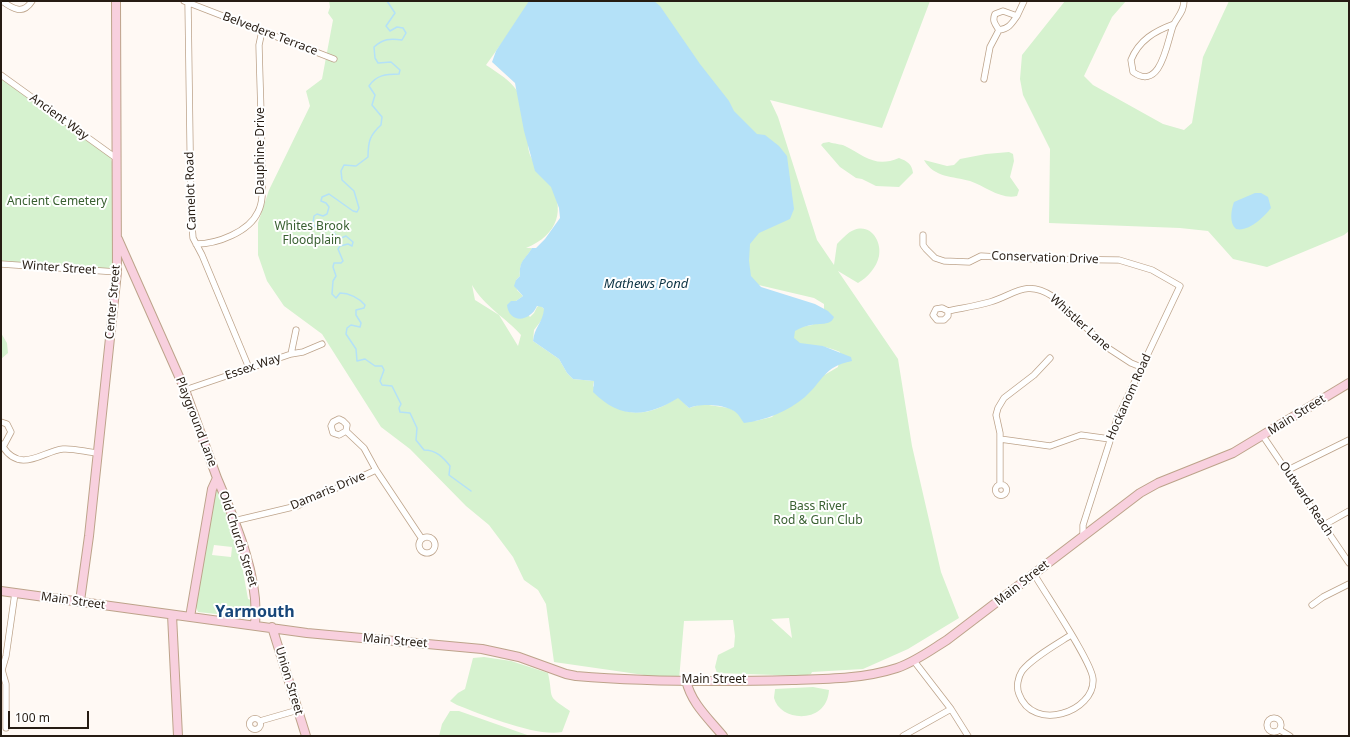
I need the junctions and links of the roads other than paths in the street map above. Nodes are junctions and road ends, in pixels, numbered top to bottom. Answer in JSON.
{"nodes":[{"id":1,"x":2,"y":1,"type":"edge"},
{"id":2,"x":32,"y":1,"type":"edge"},
{"id":3,"x":116,"y":1,"type":"edge"},
{"id":4,"x":1024,"y":1,"type":"edge"},
{"id":5,"x":1184,"y":1,"type":"edge"},
{"id":6,"x":186,"y":2,"type":"edge"},
{"id":7,"x":1016,"y":16,"type":"junction"},
{"id":8,"x":1174,"y":24,"type":"junction"},
{"id":9,"x":999,"y":30,"type":"junction"},
{"id":10,"x":262,"y":31,"type":"junction"},
{"id":11,"x":334,"y":59,"type":"dead end"},
{"id":12,"x":1,"y":75,"type":"edge"},
{"id":13,"x":984,"y":79,"type":"dead end"},
{"id":14,"x":116,"y":158,"type":"junction"},
{"id":15,"x":923,"y":235,"type":"dead end"},
{"id":16,"x":117,"y":237,"type":"junction"},
{"id":17,"x":196,"y":244,"type":"junction"},
{"id":18,"x":211,"y":244,"type":"junction"},
{"id":19,"x":202,"y":254,"type":"junction"},
{"id":20,"x":1,"y":264,"type":"edge"},
{"id":21,"x":117,"y":272,"type":"junction"},
{"id":22,"x":1180,"y":286,"type":"joint"},
{"id":23,"x":948,"y":312,"type":"dead end"},
{"id":24,"x":296,"y":330,"type":"dead end"},
{"id":25,"x":322,"y":344,"type":"dead end"},
{"id":26,"x":291,"y":354,"type":"junction"},
{"id":27,"x":1050,"y":358,"type":"dead end"},
{"id":28,"x":1141,"y":367,"type":"junction"},
{"id":29,"x":249,"y":368,"type":"junction"},
{"id":30,"x":1349,"y":383,"type":"edge"},
{"id":31,"x":185,"y":390,"type":"junction"},
{"id":32,"x":1,"y":422,"type":"edge"},
{"id":33,"x":346,"y":431,"type":"dead end"},
{"id":34,"x":1263,"y":436,"type":"junction"},
{"id":35,"x":1000,"y":439,"type":"junction"},
{"id":36,"x":1110,"y":439,"type":"junction"},
{"id":37,"x":1349,"y":440,"type":"edge"},
{"id":38,"x":2,"y":446,"type":"edge"},
{"id":39,"x":97,"y":454,"type":"junction"},
{"id":40,"x":376,"y":470,"type":"junction"},
{"id":41,"x":1288,"y":470,"type":"junction"},
{"id":42,"x":217,"y":478,"type":"junction"},
{"id":43,"x":1000,"y":485,"type":"dead end"},
{"id":44,"x":1349,"y":511,"type":"edge"},
{"id":45,"x":234,"y":522,"type":"junction"},
{"id":46,"x":1324,"y":525,"type":"junction"},
{"id":47,"x":1083,"y":536,"type":"junction"},
{"id":48,"x":422,"y":539,"type":"dead end"},
{"id":49,"x":1349,"y":563,"type":"edge"},
{"id":50,"x":1034,"y":574,"type":"junction"},
{"id":51,"x":1349,"y":584,"type":"edge"},
{"id":52,"x":1,"y":591,"type":"edge"},
{"id":53,"x":15,"y":593,"type":"junction"},
{"id":54,"x":80,"y":601,"type":"junction"},
{"id":55,"x":1312,"y":605,"type":"dead end"},
{"id":56,"x":172,"y":615,"type":"junction"},
{"id":57,"x":190,"y":617,"type":"junction"},
{"id":58,"x":255,"y":624,"type":"junction"},
{"id":59,"x":272,"y":627,"type":"junction"},
{"id":60,"x":1071,"y":634,"type":"junction"},
{"id":61,"x":914,"y":661,"type":"junction"},
{"id":62,"x":686,"y":680,"type":"junction"},
{"id":63,"x":951,"y":709,"type":"junction"},
{"id":64,"x":298,"y":710,"type":"junction"},
{"id":65,"x":260,"y":721,"type":"dead end"},
{"id":66,"x":6,"y":728,"type":"dead end"},
{"id":67,"x":1280,"y":730,"type":"dead end"},
{"id":68,"x":178,"y":736,"type":"edge"},
{"id":69,"x":306,"y":736,"type":"edge"},
{"id":70,"x":722,"y":736,"type":"edge"},
{"id":71,"x":903,"y":736,"type":"edge"},
{"id":72,"x":968,"y":736,"type":"edge"},
{"id":73,"x":1290,"y":736,"type":"edge"}],
"edges":[{"from":1,"to":2,"type":"street"},
{"from":3,"to":14,"type":"main road","name":"Center Street"},
{"from":4,"to":7,"type":"street"},
{"from":5,"to":8,"type":"street"},
{"from":6,"to":10,"type":"street","name":"Belvedere Terrace"},
{"from":6,"to":17,"type":"street","name":"Camelot Road"},
{"from":7,"to":9,"type":"street"},
{"from":7,"to":9,"type":"street"},
{"from":8,"to":8,"type":"street"},
{"from":9,"to":13,"type":"street"},
{"from":10,"to":11,"type":"street","name":"Belvedere Terrace"},
{"from":10,"to":18,"type":"street","name":"Dauphine Drive"},
{"from":12,"to":14,"type":"street","name":"Ancient Way"},
{"from":14,"to":16,"type":"main road","name":"Center Street"},
{"from":15,"to":22,"type":"street","name":"Conservation Drive"},
{"from":16,"to":21,"type":"main road","name":"Center Street"},
{"from":16,"to":31,"type":"main road","name":"Playground Lane"},
{"from":17,"to":18,"type":"street","name":"Dauphine Drive"},
{"from":17,"to":19,"type":"street","name":"Camelot Road"},
{"from":18,"to":19,"type":"street","name":"Dauphine Drive"},
{"from":19,"to":29,"type":"street","name":"Camelot Road"},
{"from":20,"to":21,"type":"street","name":"Winter Street"},
{"from":21,"to":39,"type":"main road","name":"Center Street"},
{"from":22,"to":28,"type":"street","name":"Hockanom Road"},
{"from":23,"to":28,"type":"street","name":"Whistler Lane"},
{"from":24,"to":26,"type":"street"},
{"from":25,"to":26,"type":"street","name":"Essex Way"},
{"from":26,"to":29,"type":"street","name":"Essex Way"},
{"from":27,"to":35,"type":"street"},
{"from":28,"to":36,"type":"street","name":"Hockanom Road"},
{"from":29,"to":31,"type":"street","name":"Essex Way"},
{"from":30,"to":34,"type":"main road","name":"Main Street"},
{"from":31,"to":42,"type":"main road","name":"Playground Lane"},
{"from":32,"to":38,"type":"street"},
{"from":33,"to":40,"type":"street"},
{"from":34,"to":41,"type":"street","name":"Outward Reach"},
{"from":34,"to":47,"type":"main road","name":"Main Street"},
{"from":35,"to":36,"type":"street"},
{"from":35,"to":43,"type":"street"},
{"from":36,"to":47,"type":"street","name":"Hockanom Road"},
{"from":37,"to":41,"type":"street"},
{"from":38,"to":39,"type":"street"},
{"from":39,"to":54,"type":"main road","name":"Center Street"},
{"from":40,"to":45,"type":"street","name":"Damaris Drive"},
{"from":40,"to":48,"type":"street"},
{"from":41,"to":46,"type":"street","name":"Outward Reach"},
{"from":42,"to":45,"type":"main road","name":"Old Church Street"},
{"from":42,"to":57,"type":"main road","name":"Playground Lane"},
{"from":44,"to":46,"type":"street"},
{"from":45,"to":58,"type":"main road","name":"Old Church Street"},
{"from":46,"to":49,"type":"street","name":"Outward Reach"},
{"from":47,"to":50,"type":"main road","name":"Main Street"},
{"from":50,"to":60,"type":"street"},
{"from":50,"to":61,"type":"main road","name":"Main Street"},
{"from":51,"to":55,"type":"street"},
{"from":52,"to":53,"type":"main road","name":"Main Street"},
{"from":53,"to":54,"type":"main road","name":"Main Street"},
{"from":53,"to":66,"type":"street"},
{"from":54,"to":56,"type":"main road","name":"Main Street"},
{"from":56,"to":57,"type":"main road","name":"Main Street"},
{"from":56,"to":68,"type":"main road"},
{"from":57,"to":58,"type":"main road","name":"Main Street"},
{"from":58,"to":59,"type":"main road","name":"Main Street"},
{"from":59,"to":62,"type":"main road","name":"Main Street"},
{"from":59,"to":64,"type":"main road","name":"Union Street"},
{"from":60,"to":60,"type":"street"},
{"from":61,"to":62,"type":"main road","name":"Main Street"},
{"from":61,"to":63,"type":"street"},
{"from":62,"to":70,"type":"main road"},
{"from":63,"to":71,"type":"street"},
{"from":63,"to":72,"type":"street"},
{"from":64,"to":65,"type":"street"},
{"from":64,"to":69,"type":"main road","name":"Union Street"},
{"from":67,"to":73,"type":"street"}]}
